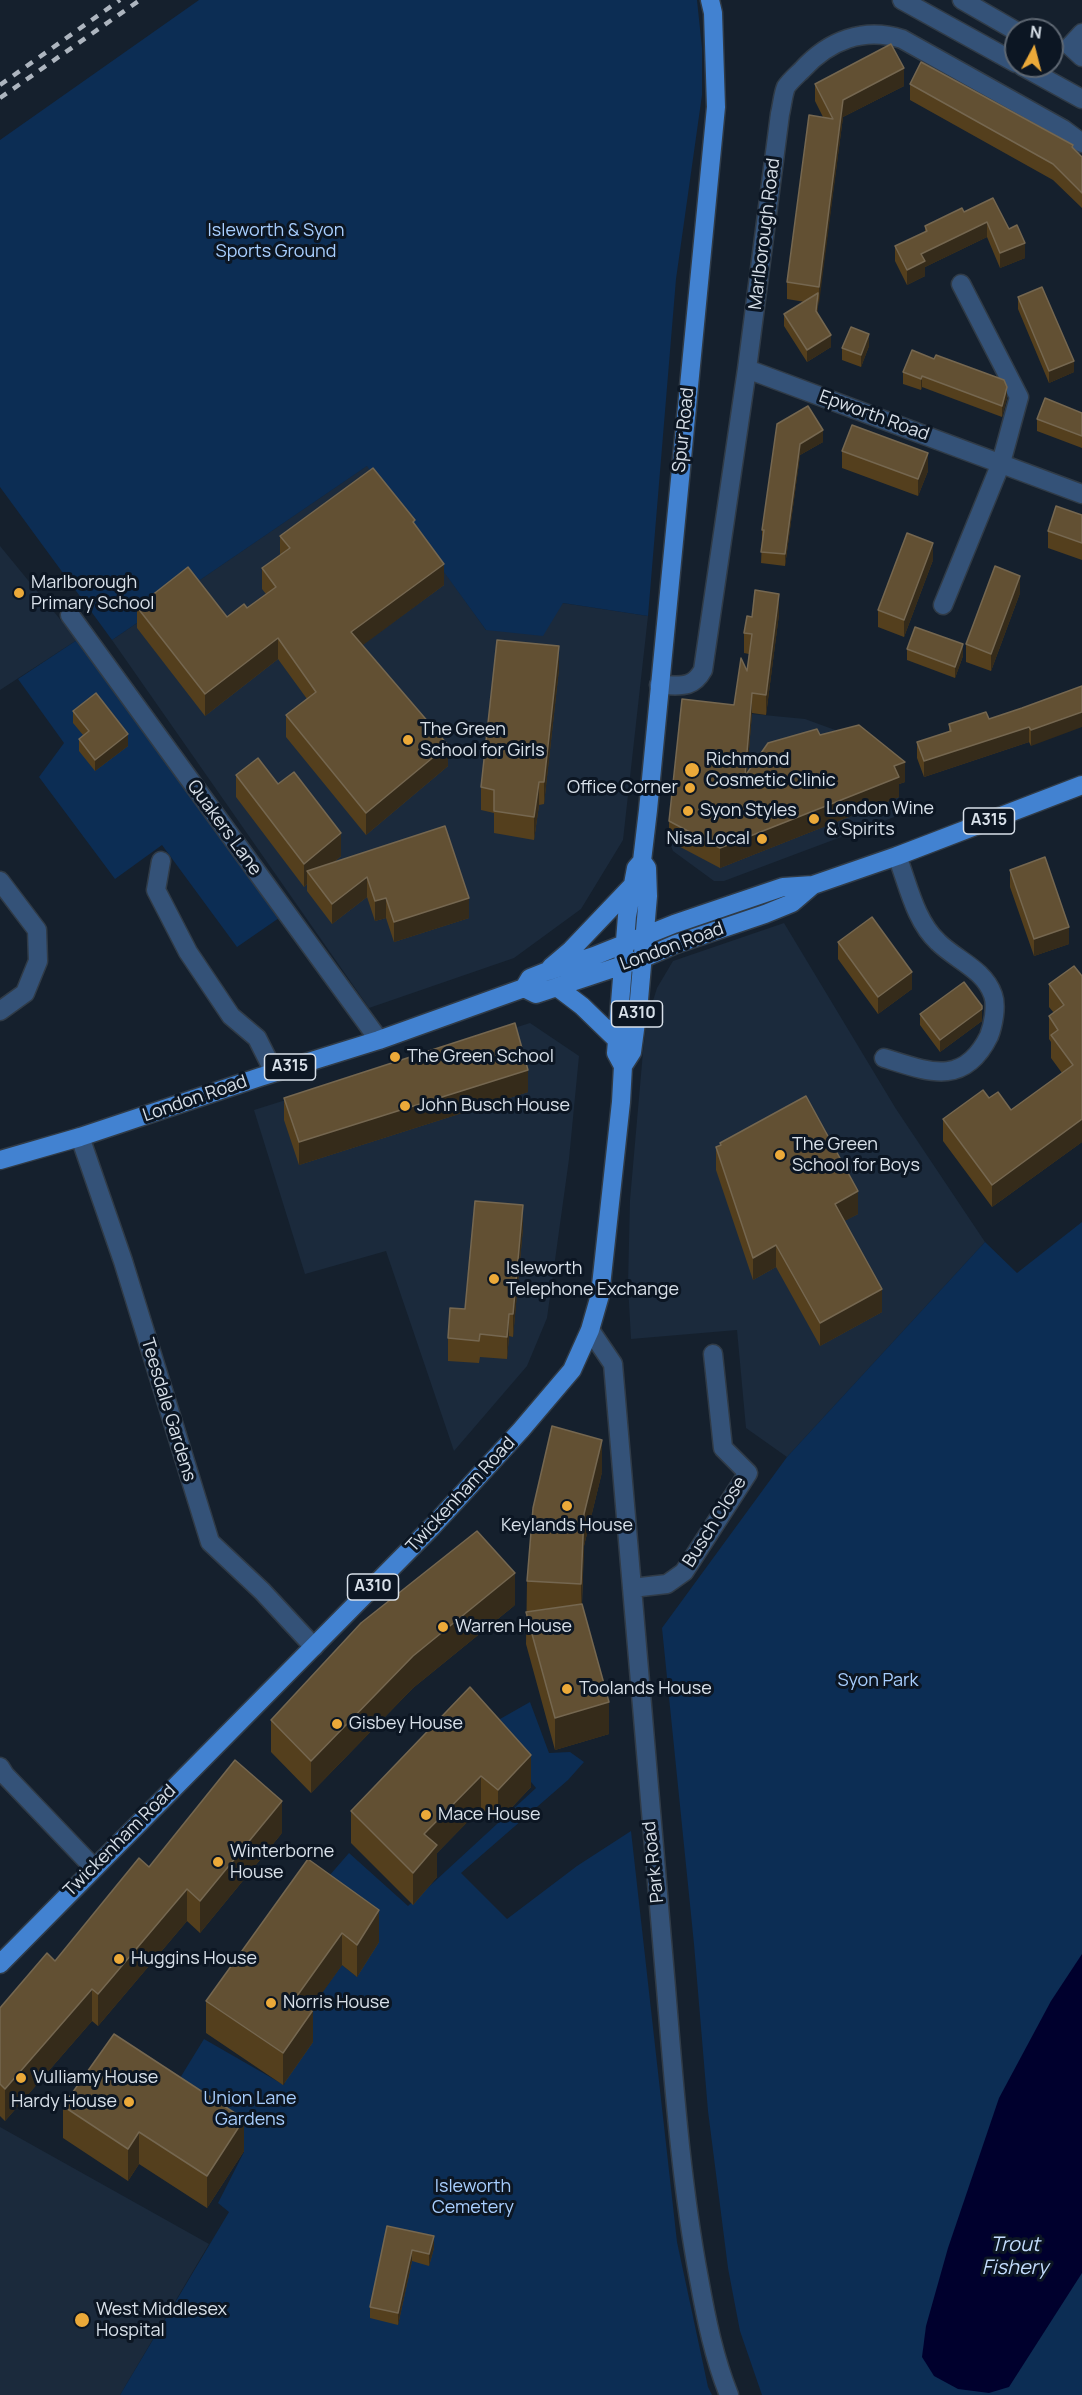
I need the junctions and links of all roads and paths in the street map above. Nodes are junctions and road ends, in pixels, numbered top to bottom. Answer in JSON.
{"nodes":[{"id":1,"x":710,"y":0,"type":"edge"},
{"id":2,"x":902,"y":0,"type":"edge"},
{"id":3,"x":962,"y":0,"type":"edge"},
{"id":4,"x":1004,"y":24,"type":"edge"},
{"id":5,"x":1004,"y":56,"type":"edge"},
{"id":6,"x":1044,"y":78,"type":"edge"},
{"id":7,"x":1082,"y":99,"type":"edge"},
{"id":8,"x":1082,"y":143,"type":"edge"},
{"id":9,"x":961,"y":284,"type":"dead end"},
{"id":10,"x":747,"y":369,"type":"junction"},
{"id":11,"x":1001,"y":463,"type":"junction"},
{"id":12,"x":1082,"y":494,"type":"edge"},
{"id":13,"x":943,"y":605,"type":"dead end"},
{"id":14,"x":70,"y":615,"type":"dead end"},
{"id":15,"x":659,"y":685,"type":"junction"},
{"id":16,"x":1082,"y":785,"type":"edge"},
{"id":17,"x":897,"y":856,"type":"junction"},
{"id":18,"x":161,"y":861,"type":"dead end"},
{"id":19,"x":642,"y":861,"type":"junction"},
{"id":20,"x":0,"y":881,"type":"edge"},
{"id":21,"x":813,"y":885,"type":"junction"},
{"id":22,"x":632,"y":886,"type":"junction"},
{"id":23,"x":645,"y":936,"type":"junction"},
{"id":24,"x":624,"y":944,"type":"junction"},
{"id":25,"x":641,"y":959,"type":"junction"},
{"id":26,"x":622,"y":966,"type":"junction"},
{"id":27,"x":545,"y":972,"type":"junction"},
{"id":28,"x":557,"y":987,"type":"junction"},
{"id":29,"x":524,"y":988,"type":"junction"},
{"id":30,"x":0,"y":1011,"type":"edge"},
{"id":31,"x":379,"y":1040,"type":"junction"},
{"id":32,"x":617,"y":1040,"type":"junction"},
{"id":33,"x":884,"y":1058,"type":"dead end"},
{"id":34,"x":623,"y":1065,"type":"junction"},
{"id":35,"x":274,"y":1072,"type":"junction"},
{"id":36,"x":80,"y":1137,"type":"junction"},
{"id":37,"x":0,"y":1160,"type":"edge"},
{"id":38,"x":590,"y":1330,"type":"junction"},
{"id":39,"x":713,"y":1354,"type":"dead end"},
{"id":40,"x":632,"y":1588,"type":"junction"},
{"id":41,"x":314,"y":1647,"type":"junction"},
{"id":42,"x":0,"y":1767,"type":"edge"},
{"id":43,"x":94,"y":1868,"type":"junction"},
{"id":44,"x":0,"y":1964,"type":"edge"},
{"id":45,"x":729,"y":2395,"type":"edge"}],
"edges":[{"from":1,"to":15,"type":"main road","name":"Spur Road"},
{"from":2,"to":5,"type":"street"},
{"from":3,"to":4,"type":"street"},
{"from":6,"to":7,"type":"street"},
{"from":8,"to":10,"type":"street","name":"Marlborough Road"},
{"from":9,"to":11,"type":"street"},
{"from":10,"to":11,"type":"street","name":"Epworth Road"},
{"from":10,"to":15,"type":"street","name":"Marlborough Road"},
{"from":11,"to":12,"type":"street","name":"Epworth Road"},
{"from":11,"to":13,"type":"street"},
{"from":14,"to":31,"type":"street","name":"Quakers Lane"},
{"from":15,"to":19,"type":"main road","name":"Spur Road"},
{"from":16,"to":17,"type":"main road","name":"London Road","number":"A315"},
{"from":17,"to":21,"type":"main road","name":"London Road","number":"A315"},
{"from":17,"to":33,"type":"street"},
{"from":18,"to":35,"type":"street"},
{"from":19,"to":22,"type":"main road","name":"Spur Road"},
{"from":19,"to":23,"type":"main road","name":"Spur Road"},
{"from":20,"to":30,"type":"street"},
{"from":21,"to":23,"type":"main road","name":"London Road","number":"A315"},
{"from":21,"to":25,"type":"main road","name":"London Road","number":"A315"},
{"from":22,"to":24,"type":"main road","name":"Spur Road"},
{"from":22,"to":27,"type":"main road"},
{"from":23,"to":24,"type":"main road","name":"London Road","number":"A315"},
{"from":23,"to":25,"type":"main road","number":"A310"},
{"from":24,"to":26,"type":"main road","number":"A310"},
{"from":24,"to":27,"type":"main road","name":"London Road","number":"A315"},
{"from":25,"to":26,"type":"main road","name":"London Road","number":"A315"},
{"from":25,"to":34,"type":"main road","name":"Twickenham Road","number":"A310"},
{"from":26,"to":28,"type":"main road","name":"London Road","number":"A315"},
{"from":26,"to":32,"type":"main road","name":"Twickenham Road","number":"A310"},
{"from":27,"to":29,"type":"main road","name":"London Road","number":"A315"},
{"from":28,"to":29,"type":"main road","name":"London Road","number":"A315"},
{"from":28,"to":32,"type":"main road"},
{"from":29,"to":31,"type":"main road","name":"London Road","number":"A315"},
{"from":31,"to":35,"type":"main road","name":"London Road","number":"A315"},
{"from":32,"to":34,"type":"main road","name":"Twickenham Road","number":"A310"},
{"from":34,"to":38,"type":"main road","name":"Twickenham Road","number":"A310"},
{"from":35,"to":36,"type":"main road","name":"London Road","number":"A315"},
{"from":36,"to":37,"type":"main road","name":"London Road","number":"A315"},
{"from":36,"to":41,"type":"street","name":"Teesdale Gardens"},
{"from":38,"to":40,"type":"street","name":"Park Road"},
{"from":38,"to":41,"type":"main road","name":"Twickenham Road","number":"A310"},
{"from":39,"to":40,"type":"street","name":"Busch Close"},
{"from":40,"to":45,"type":"street","name":"Park Road"},
{"from":41,"to":43,"type":"main road","name":"Twickenham Road","number":"A310"},
{"from":42,"to":43,"type":"street"},
{"from":43,"to":44,"type":"main road","name":"Twickenham Road","number":"A310"}]}
